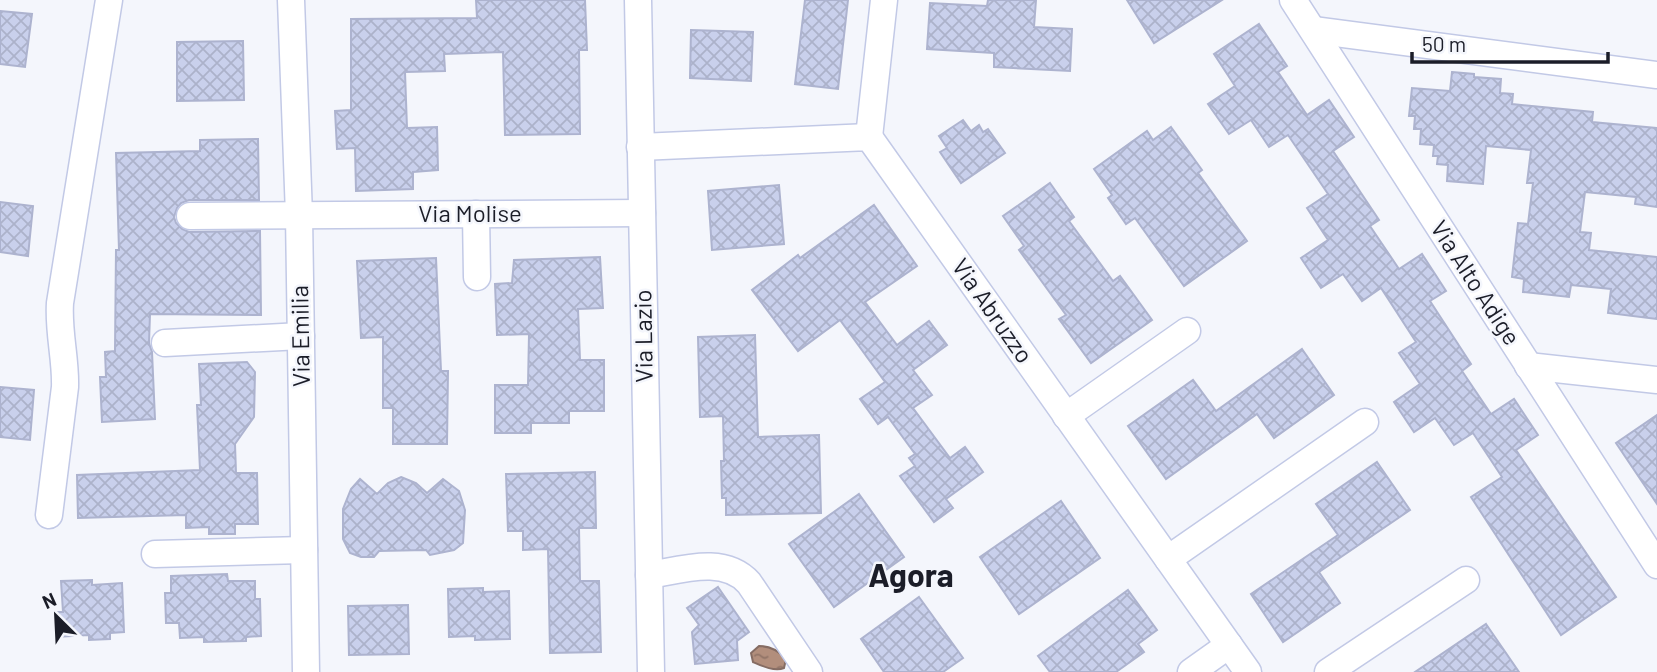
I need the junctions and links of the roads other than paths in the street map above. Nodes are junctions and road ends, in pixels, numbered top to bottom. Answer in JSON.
{"nodes":[{"id":1,"x":109,"y":0,"type":"edge"},
{"id":2,"x":290,"y":0,"type":"edge"},
{"id":3,"x":638,"y":0,"type":"edge"},
{"id":4,"x":884,"y":0,"type":"edge"},
{"id":5,"x":1293,"y":0,"type":"edge"},
{"id":6,"x":1312,"y":30,"type":"junction"},
{"id":7,"x":1657,"y":75,"type":"edge"},
{"id":8,"x":869,"y":136,"type":"junction"},
{"id":9,"x":640,"y":147,"type":"junction"},
{"id":10,"x":642,"y":213,"type":"junction"},
{"id":11,"x":475,"y":214,"type":"junction"},
{"id":12,"x":299,"y":215,"type":"junction"},
{"id":13,"x":190,"y":216,"type":"dead end"},
{"id":14,"x":477,"y":277,"type":"dead end"},
{"id":15,"x":1187,"y":331,"type":"dead end"},
{"id":16,"x":301,"y":336,"type":"junction"},
{"id":17,"x":165,"y":342,"type":"dead end"},
{"id":18,"x":1528,"y":366,"type":"junction"},
{"id":19,"x":1657,"y":380,"type":"edge"},
{"id":20,"x":1066,"y":416,"type":"junction"},
{"id":21,"x":1365,"y":422,"type":"dead end"},
{"id":22,"x":49,"y":515,"type":"dead end"},
{"id":23,"x":304,"y":550,"type":"junction"},
{"id":24,"x":155,"y":554,"type":"dead end"},
{"id":25,"x":1168,"y":559,"type":"junction"},
{"id":26,"x":1657,"y":565,"type":"edge"},
{"id":27,"x":649,"y":575,"type":"junction"},
{"id":28,"x":1466,"y":580,"type":"dead end"},
{"id":29,"x":1229,"y":645,"type":"junction"},
{"id":30,"x":306,"y":672,"type":"edge"},
{"id":31,"x":651,"y":672,"type":"edge"},
{"id":32,"x":809,"y":672,"type":"edge"},
{"id":33,"x":1191,"y":672,"type":"edge"},
{"id":34,"x":1248,"y":672,"type":"edge"},
{"id":35,"x":1328,"y":672,"type":"edge"}],
"edges":[{"from":1,"to":22,"type":"street"},
{"from":2,"to":12,"type":"street","name":"Via Emilia"},
{"from":3,"to":9,"type":"street","name":"Via Lazio"},
{"from":4,"to":8,"type":"street"},
{"from":5,"to":6,"type":"street","name":"Via Alto Adige"},
{"from":6,"to":7,"type":"street"},
{"from":6,"to":18,"type":"street","name":"Via Alto Adige"},
{"from":8,"to":9,"type":"street"},
{"from":8,"to":20,"type":"street","name":"Via Abruzzo"},
{"from":9,"to":10,"type":"street","name":"Via Lazio"},
{"from":10,"to":11,"type":"street","name":"Via Molise"},
{"from":10,"to":27,"type":"street","name":"Via Lazio"},
{"from":11,"to":12,"type":"street","name":"Via Molise"},
{"from":11,"to":14,"type":"street"},
{"from":12,"to":13,"type":"street","name":"Via Molise"},
{"from":12,"to":16,"type":"street","name":"Via Emilia"},
{"from":15,"to":20,"type":"street"},
{"from":16,"to":17,"type":"street"},
{"from":16,"to":23,"type":"street","name":"Via Emilia"},
{"from":18,"to":19,"type":"street"},
{"from":18,"to":26,"type":"street","name":"Via Alto Adige"},
{"from":20,"to":25,"type":"street","name":"Via Abruzzo"},
{"from":21,"to":25,"type":"street"},
{"from":23,"to":24,"type":"street"},
{"from":23,"to":30,"type":"street","name":"Via Emilia"},
{"from":25,"to":29,"type":"street","name":"Via Abruzzo"},
{"from":27,"to":31,"type":"street","name":"Via Lazio"},
{"from":27,"to":32,"type":"street"},
{"from":28,"to":35,"type":"street"},
{"from":29,"to":33,"type":"street"},
{"from":29,"to":34,"type":"street","name":"Via Abruzzo"}]}
